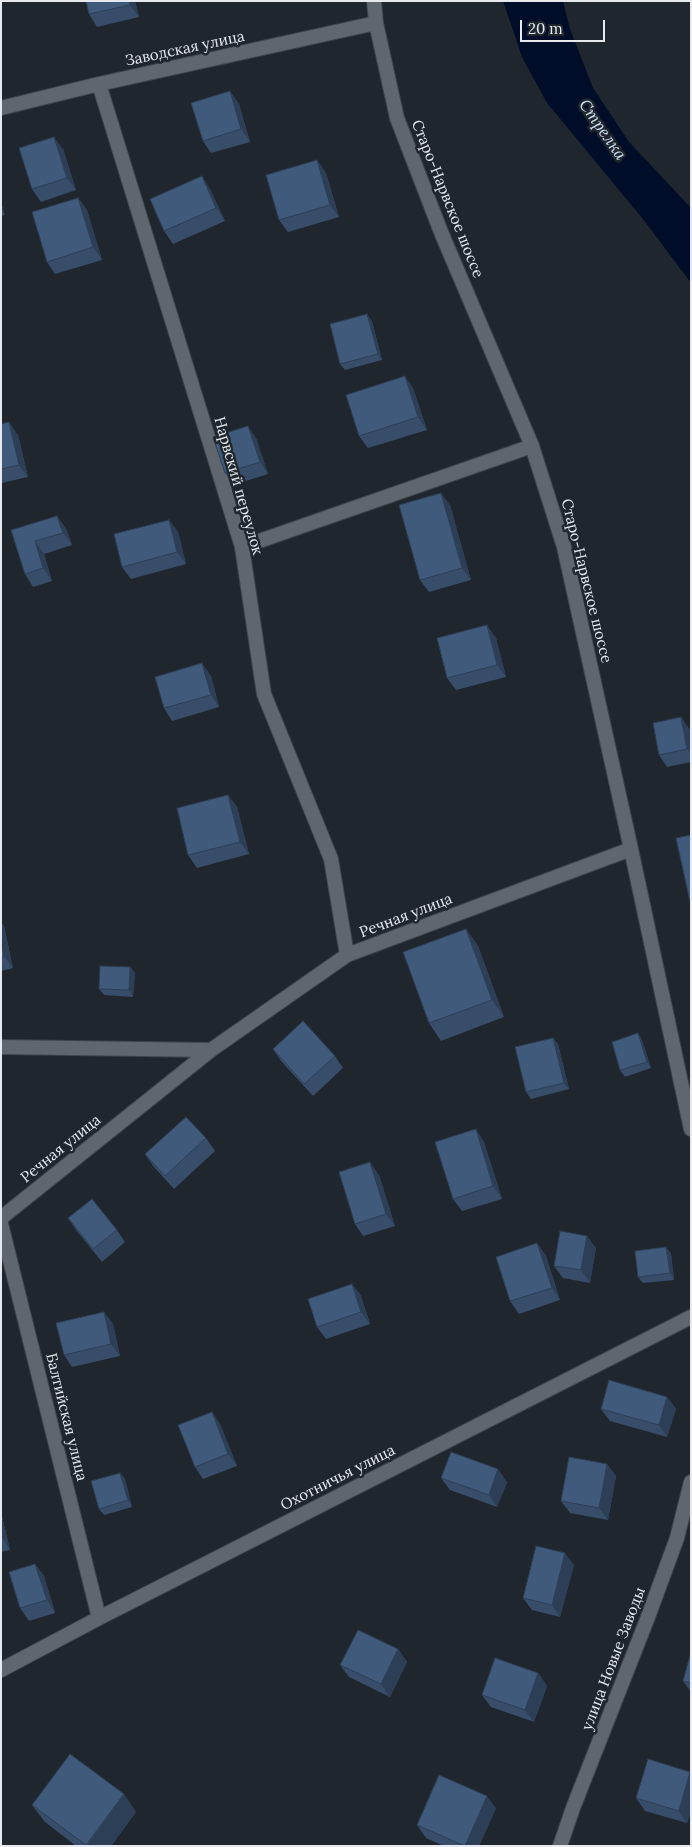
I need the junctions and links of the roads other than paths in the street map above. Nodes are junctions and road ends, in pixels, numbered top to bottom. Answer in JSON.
{"nodes":[{"id":1,"x":374,"y":1,"type":"edge"},
{"id":2,"x":376,"y":23,"type":"junction"},
{"id":3,"x":100,"y":84,"type":"junction"},
{"id":4,"x":1,"y":108,"type":"edge"},
{"id":5,"x":532,"y":446,"type":"junction"},
{"id":6,"x":242,"y":547,"type":"junction"},
{"id":7,"x":631,"y":849,"type":"junction"},
{"id":8,"x":347,"y":955,"type":"junction"},
{"id":9,"x":1,"y":1047,"type":"edge"},
{"id":10,"x":211,"y":1050,"type":"junction"},
{"id":11,"x":691,"y":1129,"type":"edge"},
{"id":12,"x":1,"y":1218,"type":"edge"},
{"id":13,"x":1,"y":1224,"type":"edge"},
{"id":14,"x":691,"y":1317,"type":"edge"},
{"id":15,"x":691,"y":1482,"type":"edge"},
{"id":16,"x":99,"y":1618,"type":"junction"},
{"id":17,"x":1,"y":1670,"type":"edge"},
{"id":18,"x":560,"y":1846,"type":"edge"}],
"edges":[{"from":1,"to":2,"type":"street","name":"Старо-Нарвское шоссе"},
{"from":2,"to":3,"type":"street","name":"Заводская улица"},
{"from":2,"to":5,"type":"street","name":"Старо-Нарвское шоссе"},
{"from":3,"to":4,"type":"street","name":"Заводская улица"},
{"from":3,"to":6,"type":"street","name":"Нарвский переулок"},
{"from":5,"to":6,"type":"street"},
{"from":5,"to":7,"type":"street","name":"Старо-Нарвское шоссе"},
{"from":6,"to":8,"type":"street","name":"Нарвский переулок"},
{"from":7,"to":8,"type":"street","name":"Речная улица"},
{"from":7,"to":11,"type":"street","name":"Старо-Нарвское шоссе"},
{"from":8,"to":10,"type":"street","name":"Речная улица"},
{"from":9,"to":10,"type":"street"},
{"from":10,"to":12,"type":"street","name":"Речная улица"},
{"from":13,"to":16,"type":"street","name":"Балтийская улица"},
{"from":14,"to":16,"type":"street","name":"Охотничья улица"},
{"from":15,"to":18,"type":"street","name":"улица Новые Заводы"},
{"from":16,"to":17,"type":"street","name":"Охотничья улица"}]}
